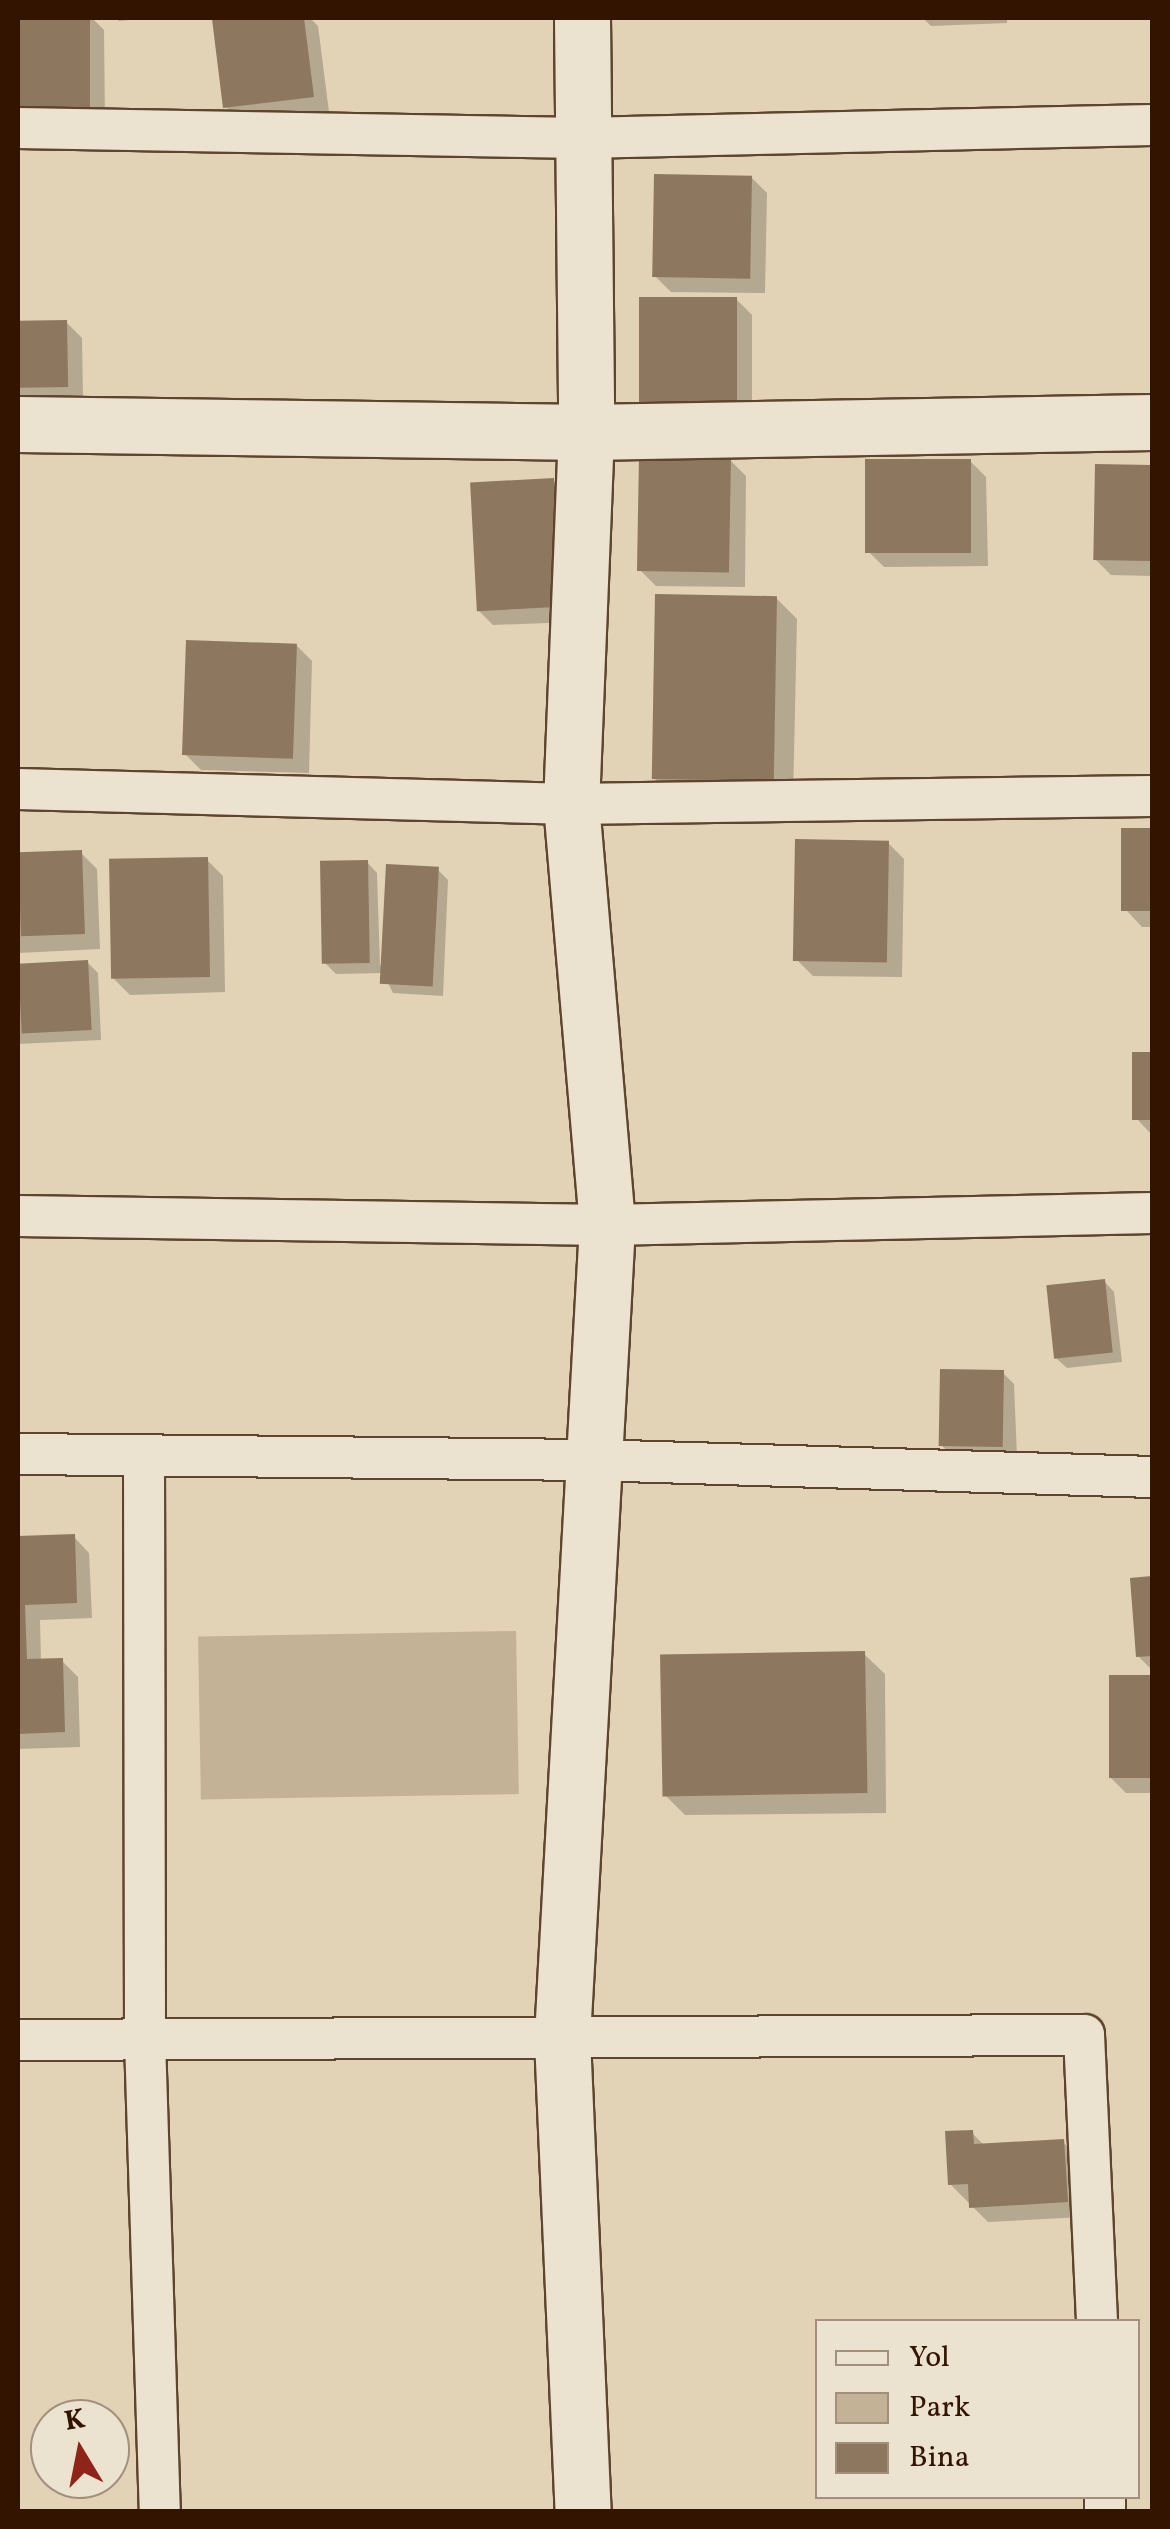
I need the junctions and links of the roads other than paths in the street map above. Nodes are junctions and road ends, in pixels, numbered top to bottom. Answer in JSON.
{"nodes":[{"id":1,"x":582,"y":18,"type":"edge"},
{"id":2,"x":1152,"y":125,"type":"edge"},
{"id":3,"x":18,"y":128,"type":"edge"},
{"id":4,"x":582,"y":138,"type":"junction"},
{"id":5,"x":1152,"y":422,"type":"edge"},
{"id":6,"x":18,"y":424,"type":"edge"},
{"id":7,"x":586,"y":432,"type":"junction"},
{"id":8,"x":18,"y":789,"type":"edge"},
{"id":9,"x":1152,"y":796,"type":"edge"},
{"id":10,"x":571,"y":804,"type":"junction"},
{"id":11,"x":1152,"y":1213,"type":"edge"},
{"id":12,"x":18,"y":1216,"type":"edge"},
{"id":13,"x":607,"y":1226,"type":"junction"},
{"id":14,"x":18,"y":1454,"type":"edge"},
{"id":15,"x":144,"y":1456,"type":"junction"},
{"id":16,"x":590,"y":1460,"type":"junction"},
{"id":17,"x":1152,"y":1477,"type":"edge"},
{"id":18,"x":562,"y":2038,"type":"junction"},
{"id":19,"x":18,"y":2040,"type":"edge"},
{"id":20,"x":145,"y":2040,"type":"junction"},
{"id":21,"x":1097,"y":2319,"type":"edge"},
{"id":22,"x":160,"y":2512,"type":"edge"},
{"id":23,"x":583,"y":2512,"type":"edge"}],
"edges":[{"from":1,"to":4,"type":"street"},
{"from":2,"to":4,"type":"street"},
{"from":3,"to":4,"type":"street"},
{"from":4,"to":7,"type":"street"},
{"from":5,"to":7,"type":"street"},
{"from":6,"to":7,"type":"street"},
{"from":7,"to":10,"type":"street"},
{"from":8,"to":10,"type":"street"},
{"from":9,"to":10,"type":"street"},
{"from":10,"to":13,"type":"street"},
{"from":11,"to":13,"type":"street"},
{"from":12,"to":13,"type":"street"},
{"from":13,"to":16,"type":"street"},
{"from":14,"to":15,"type":"street"},
{"from":15,"to":16,"type":"street"},
{"from":15,"to":20,"type":"street"},
{"from":16,"to":17,"type":"street"},
{"from":16,"to":18,"type":"street"},
{"from":18,"to":20,"type":"street"},
{"from":18,"to":21,"type":"street"},
{"from":18,"to":23,"type":"street"},
{"from":19,"to":20,"type":"street"},
{"from":20,"to":22,"type":"street"}]}
